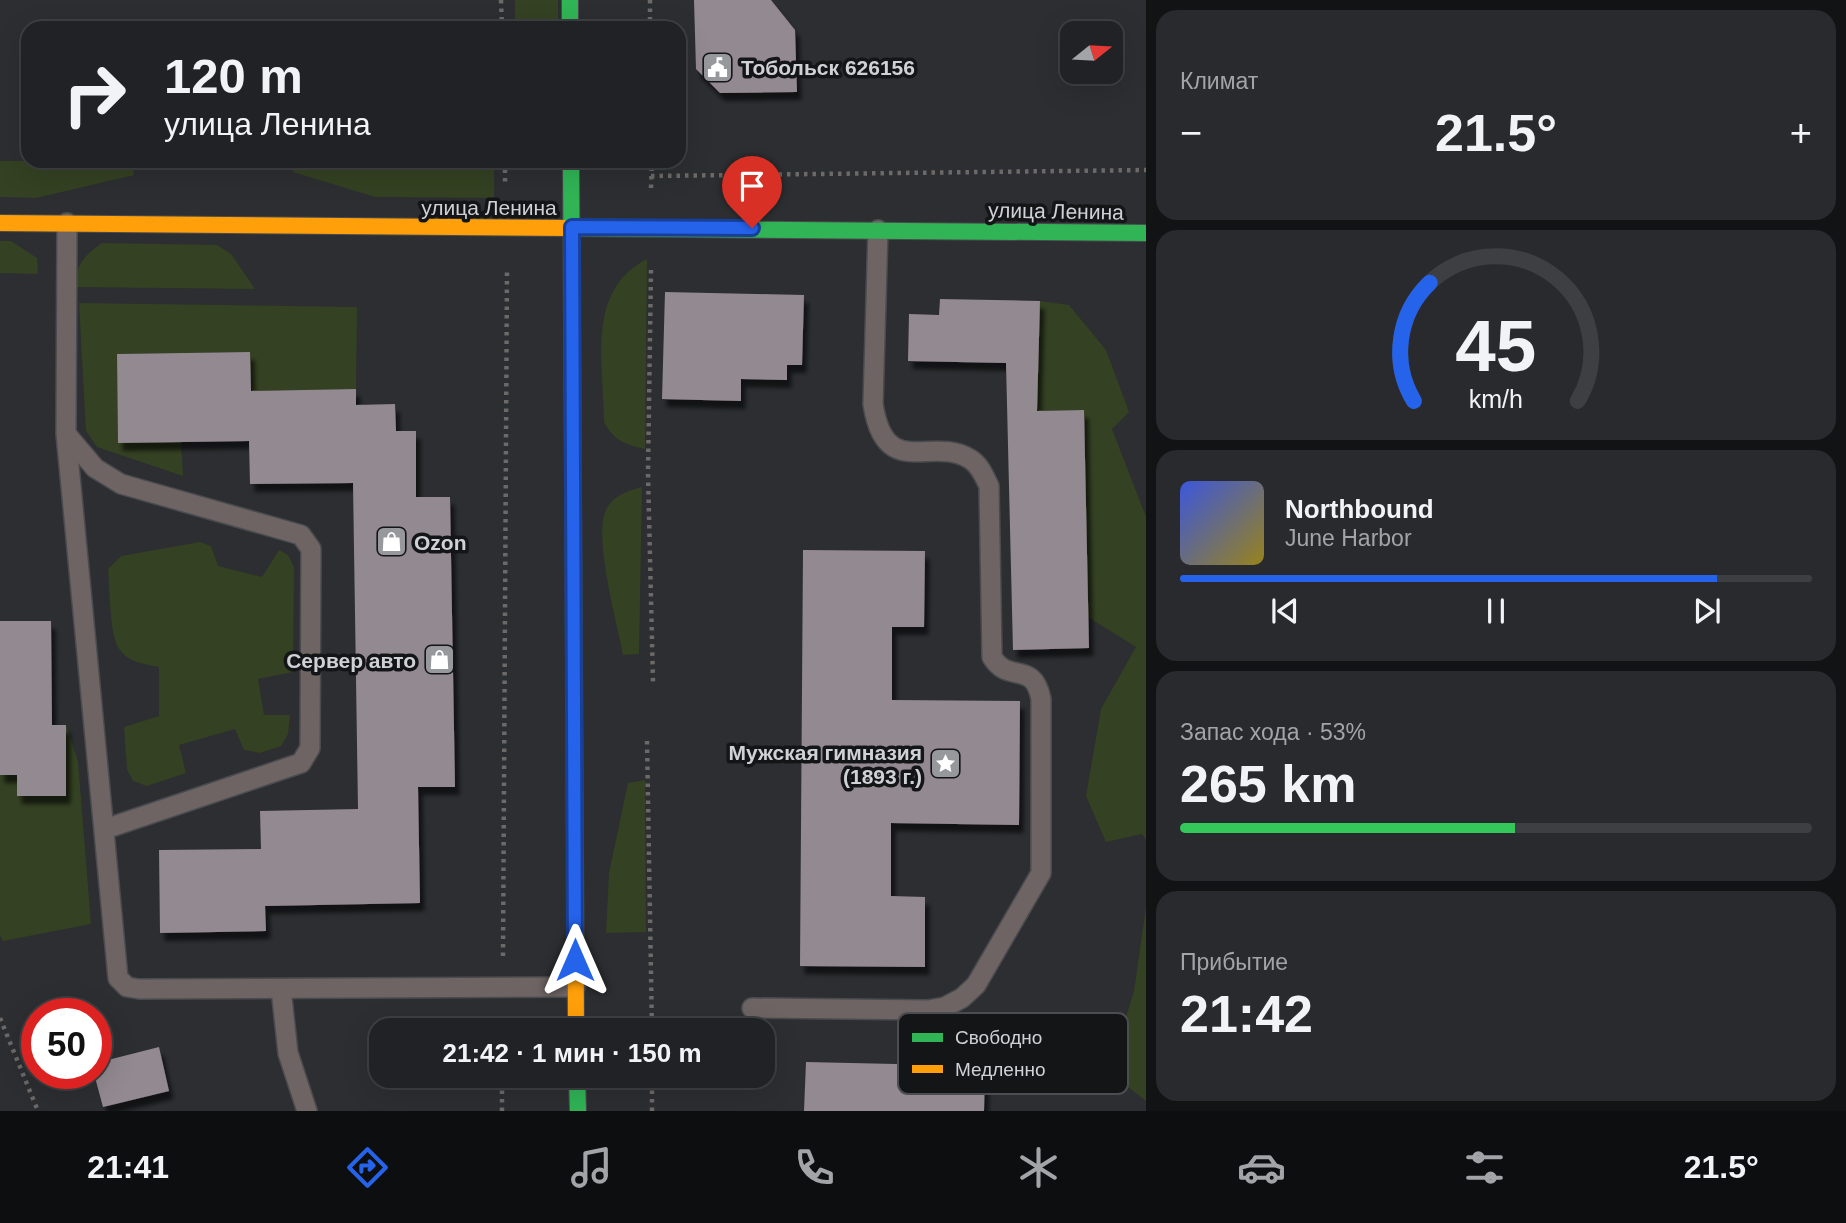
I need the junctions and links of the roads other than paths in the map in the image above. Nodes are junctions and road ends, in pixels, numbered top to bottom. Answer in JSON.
{"nodes":[{"id":1,"x":570,"y":0,"type":"edge"},
{"id":2,"x":570,"y":21,"type":"edge"},
{"id":3,"x":571,"y":168,"type":"edge"},
{"id":4,"x":0,"y":223,"type":"edge"},
{"id":5,"x":67,"y":223,"type":"junction"},
{"id":6,"x":572,"y":227,"type":"junction"},
{"id":7,"x":878,"y":230,"type":"junction"},
{"id":8,"x":1146,"y":233,"type":"edge"},
{"id":9,"x":66,"y":434,"type":"junction"},
{"id":10,"x":105,"y":829,"type":"junction"},
{"id":11,"x":575,"y":987,"type":"junction"},
{"id":12,"x":281,"y":989,"type":"junction"},
{"id":13,"x":752,"y":1008,"type":"dead end"},
{"id":14,"x":576,"y":1018,"type":"edge"},
{"id":15,"x":577,"y":1088,"type":"edge"},
{"id":16,"x":307,"y":1111,"type":"edge"},
{"id":17,"x":578,"y":1111,"type":"edge"}],
"edges":[{"from":1,"to":2,"type":"main road"},
{"from":3,"to":6,"type":"main road"},
{"from":4,"to":5,"type":"main road","name":"улица Ленина"},
{"from":5,"to":6,"type":"main road","name":"улица Ленина"},
{"from":5,"to":9,"type":"lane"},
{"from":6,"to":7,"type":"main road","name":"улица Ленина"},
{"from":6,"to":11,"type":"main road"},
{"from":7,"to":8,"type":"main road","name":"улица Ленина"},
{"from":7,"to":13,"type":"lane"},
{"from":9,"to":10,"type":"lane"},
{"from":9,"to":10,"type":"lane"},
{"from":10,"to":12,"type":"lane"},
{"from":11,"to":12,"type":"lane"},
{"from":11,"to":14,"type":"main road"},
{"from":12,"to":16,"type":"lane"},
{"from":15,"to":17,"type":"main road"}]}
